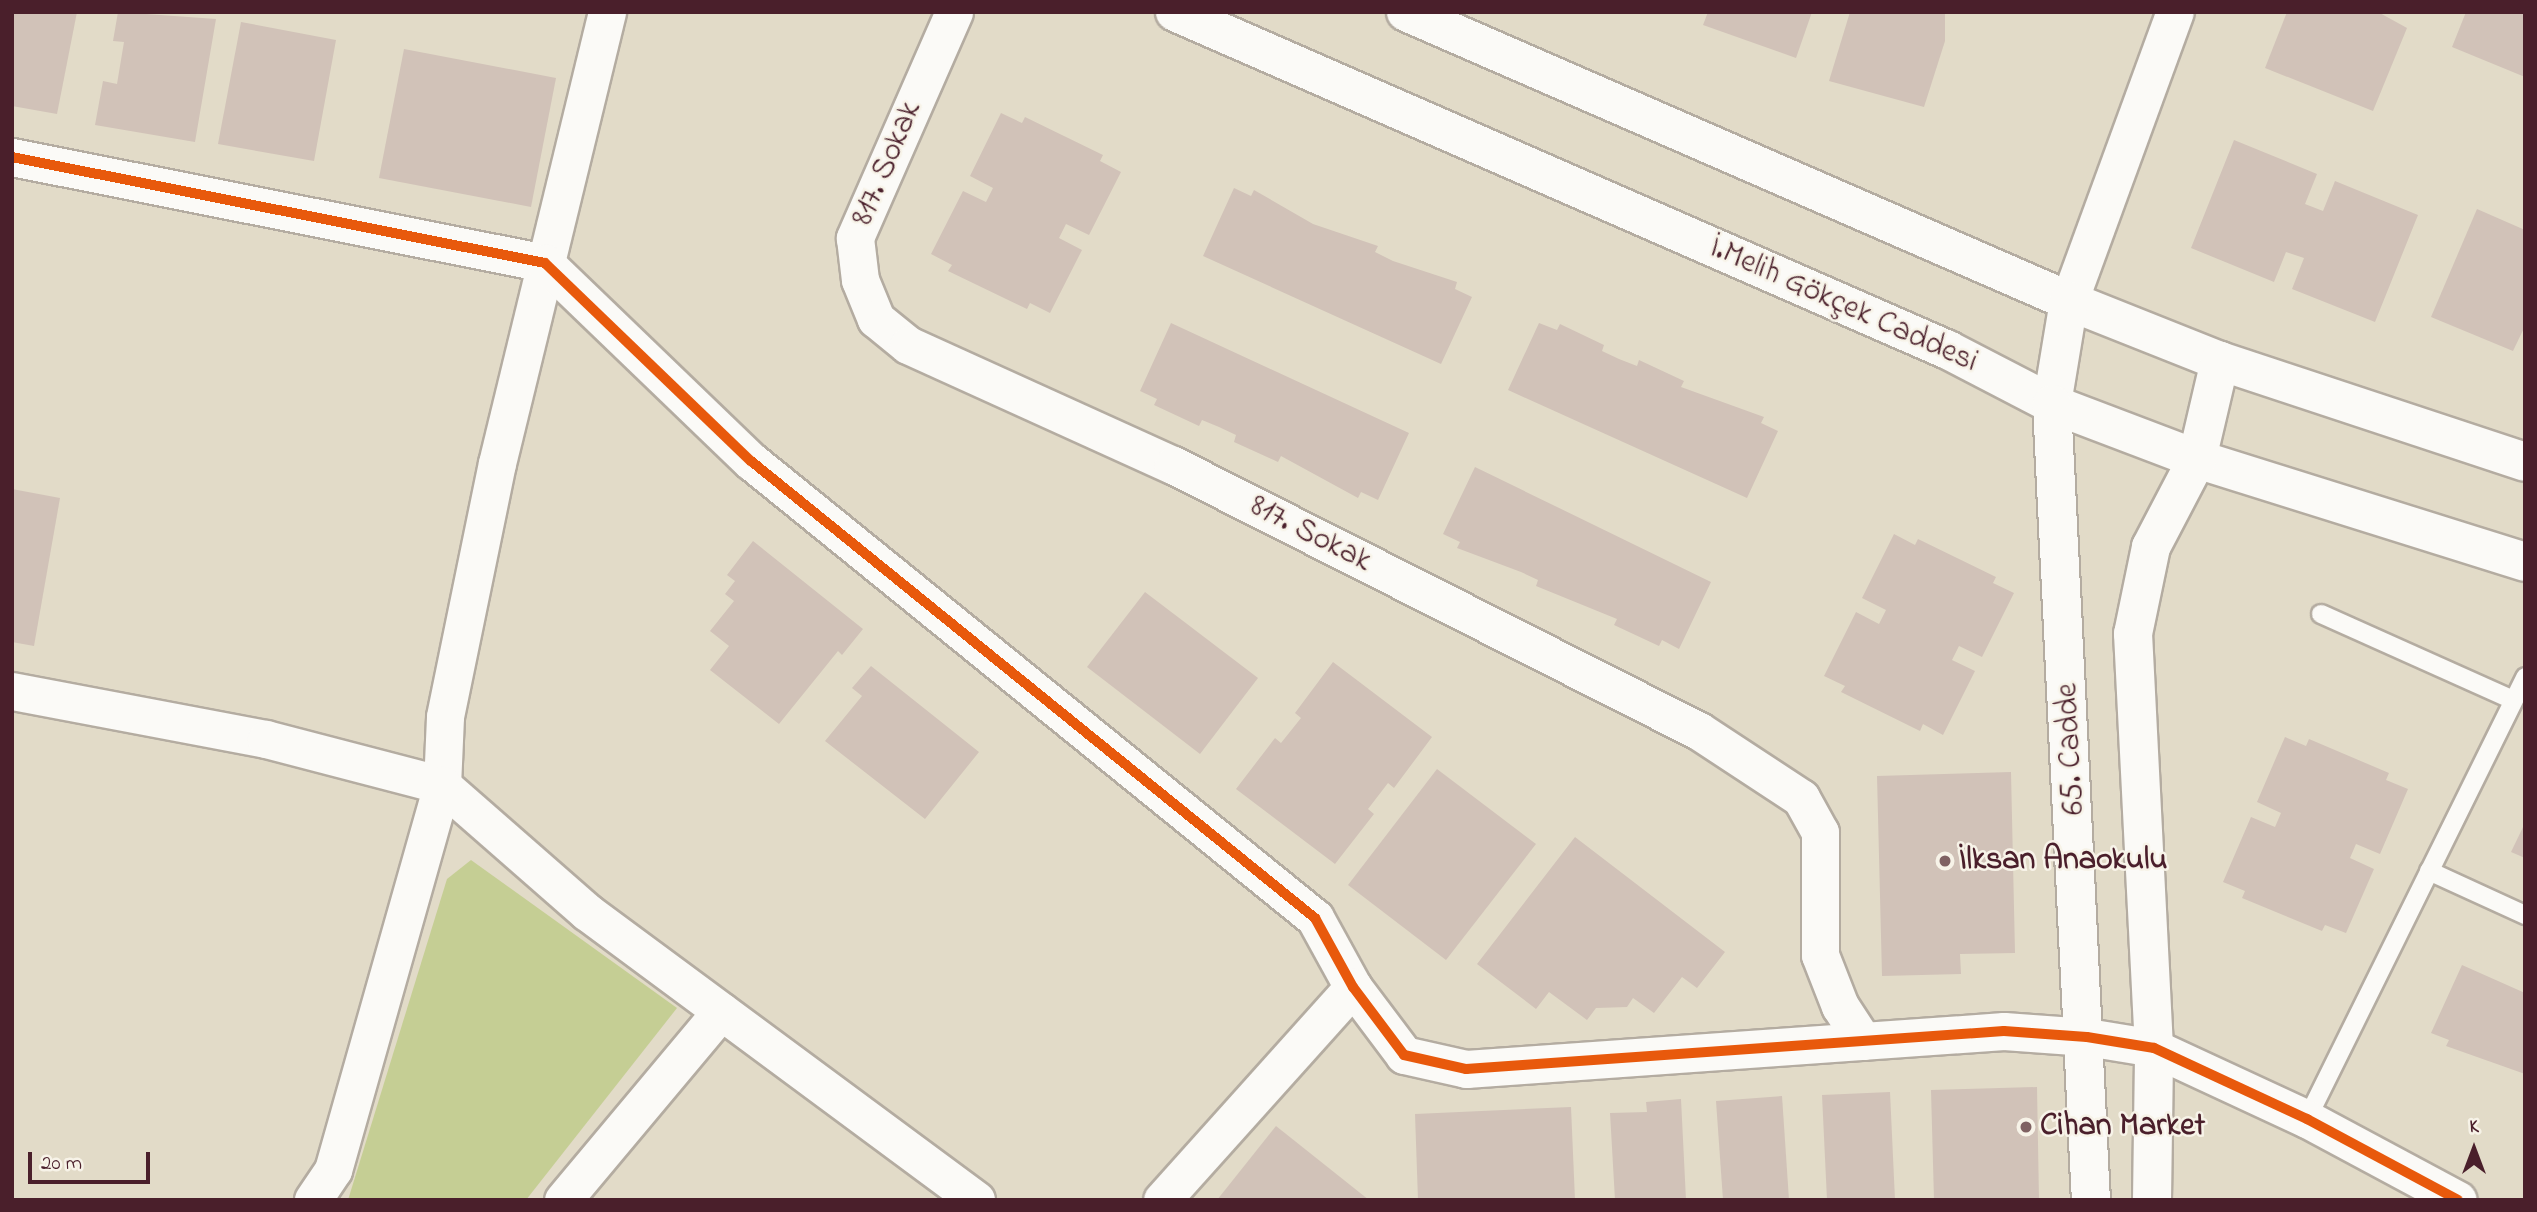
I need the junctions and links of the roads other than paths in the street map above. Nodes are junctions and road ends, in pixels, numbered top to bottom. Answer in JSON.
{"nodes":[{"id":1,"x":607,"y":12,"type":"edge"},
{"id":2,"x":954,"y":12,"type":"edge"},
{"id":3,"x":1175,"y":12,"type":"edge"},
{"id":4,"x":1406,"y":12,"type":"edge"},
{"id":5,"x":2175,"y":12,"type":"edge"},
{"id":6,"x":12,"y":157,"type":"edge"},
{"id":7,"x":545,"y":262,"type":"junction"},
{"id":8,"x":2069,"y":301,"type":"junction"},
{"id":9,"x":2220,"y":361,"type":"junction"},
{"id":10,"x":2052,"y":404,"type":"junction"},
{"id":11,"x":2197,"y":459,"type":"junction"},
{"id":12,"x":2525,"y":462,"type":"edge"},
{"id":13,"x":2525,"y":562,"type":"edge"},
{"id":14,"x":2321,"y":614,"type":"dead end"},
{"id":15,"x":2525,"y":677,"type":"edge"},
{"id":16,"x":12,"y":691,"type":"edge"},
{"id":17,"x":2513,"y":701,"type":"junction"},
{"id":18,"x":442,"y":785,"type":"junction"},
{"id":19,"x":2429,"y":871,"type":"junction"},
{"id":20,"x":2525,"y":915,"type":"edge"},
{"id":21,"x":1353,"y":987,"type":"junction"},
{"id":22,"x":722,"y":1011,"type":"junction"},
{"id":23,"x":2087,"y":1037,"type":"junction"},
{"id":24,"x":1863,"y":1041,"type":"junction"},
{"id":25,"x":2154,"y":1048,"type":"junction"},
{"id":26,"x":2307,"y":1119,"type":"junction"},
{"id":27,"x":313,"y":1200,"type":"edge"},
{"id":28,"x":563,"y":1200,"type":"edge"},
{"id":29,"x":976,"y":1200,"type":"edge"},
{"id":30,"x":1162,"y":1200,"type":"edge"},
{"id":31,"x":2091,"y":1200,"type":"edge"},
{"id":32,"x":2152,"y":1200,"type":"edge"},
{"id":33,"x":2458,"y":1200,"type":"edge"}],
"edges":[{"from":1,"to":7,"type":"street"},
{"from":2,"to":24,"type":"street","name":"817. Sokak"},
{"from":3,"to":10,"type":"main road","name":"İ.Melih Gökçek Caddesi"},
{"from":4,"to":8,"type":"main road"},
{"from":5,"to":8,"type":"street"},
{"from":6,"to":7,"type":"street"},
{"from":7,"to":18,"type":"street"},
{"from":7,"to":21,"type":"street"},
{"from":8,"to":9,"type":"main road"},
{"from":8,"to":10,"type":"main road","name":"65. Cadde"},
{"from":9,"to":11,"type":"main road"},
{"from":9,"to":12,"type":"main road"},
{"from":10,"to":11,"type":"main road","name":"İ.Melih Gökçek Caddesi"},
{"from":10,"to":23,"type":"main road","name":"65. Cadde"},
{"from":11,"to":13,"type":"main road","name":"İ.Melih Gökçek Caddesi"},
{"from":11,"to":25,"type":"main road"},
{"from":14,"to":17,"type":"lane"},
{"from":15,"to":17,"type":"lane"},
{"from":16,"to":18,"type":"street"},
{"from":17,"to":19,"type":"lane"},
{"from":18,"to":22,"type":"street"},
{"from":18,"to":27,"type":"street"},
{"from":19,"to":20,"type":"lane"},
{"from":19,"to":26,"type":"lane"},
{"from":21,"to":24,"type":"street"},
{"from":21,"to":30,"type":"street"},
{"from":22,"to":28,"type":"street"},
{"from":22,"to":29,"type":"street"},
{"from":23,"to":24,"type":"street"},
{"from":23,"to":25,"type":"street"},
{"from":23,"to":31,"type":"main road","name":"65. Cadde"},
{"from":25,"to":26,"type":"street"},
{"from":25,"to":32,"type":"main road"},
{"from":26,"to":33,"type":"street"}]}
